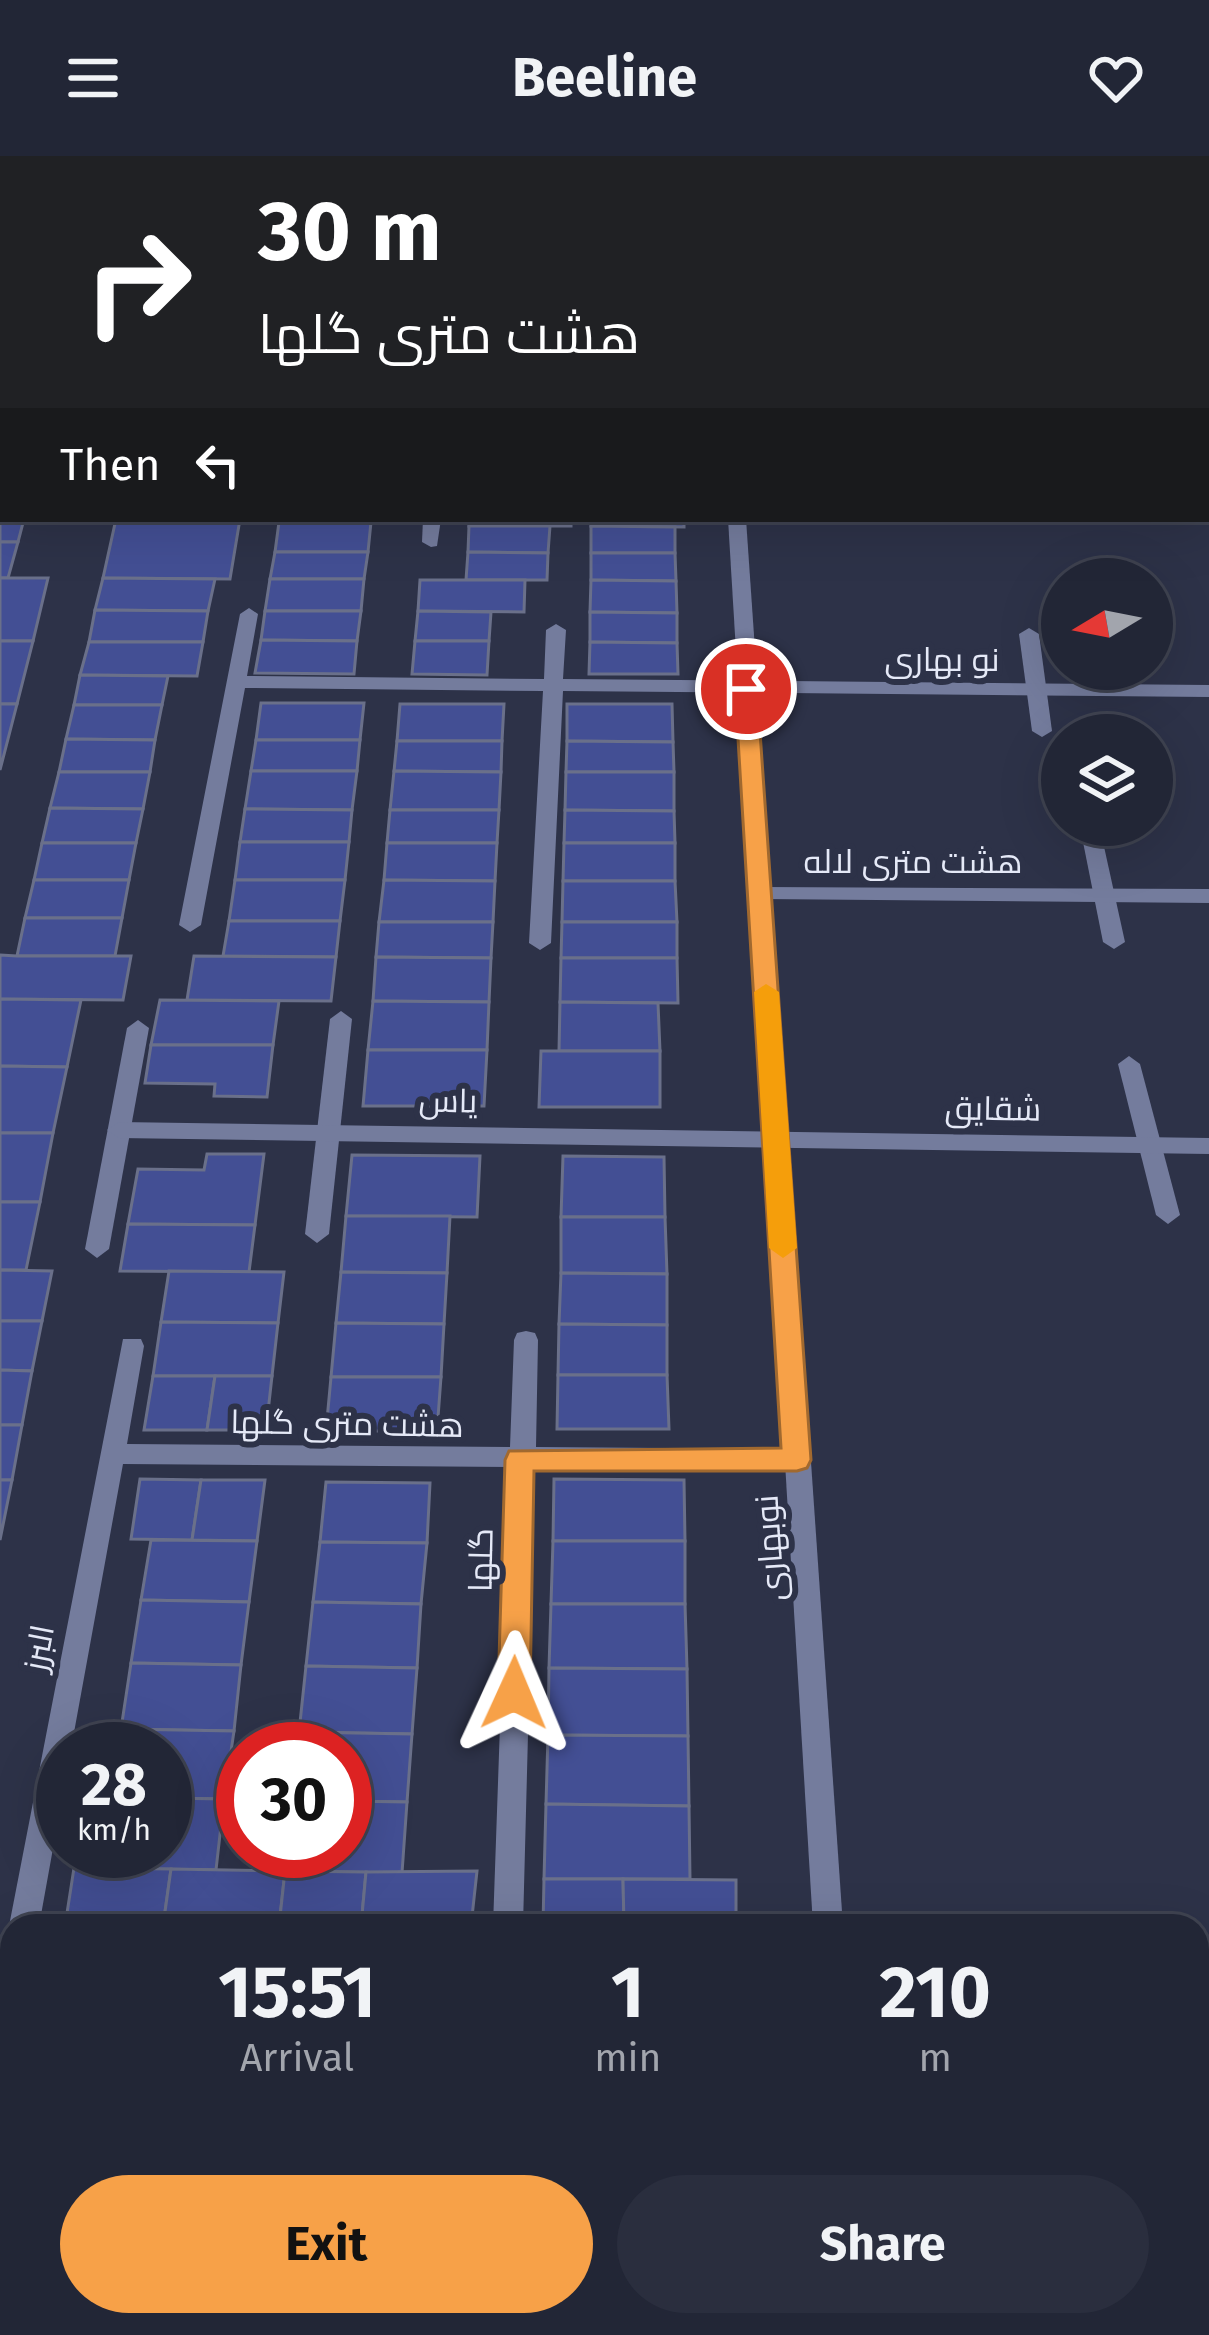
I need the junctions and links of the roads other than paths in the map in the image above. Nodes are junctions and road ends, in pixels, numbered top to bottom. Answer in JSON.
{"nodes":[{"id":1,"x":431,"y":522,"type":"edge"},
{"id":2,"x":737,"y":522,"type":"edge"},
{"id":3,"x":430,"y":542,"type":"dead end"},
{"id":4,"x":250,"y":614,"type":"dead end"},
{"id":5,"x":556,"y":630,"type":"dead end"},
{"id":6,"x":1030,"y":634,"type":"dead end"},
{"id":7,"x":237,"y":682,"type":"junction"},
{"id":8,"x":552,"y":685,"type":"junction"},
{"id":9,"x":746,"y":689,"type":"junction"},
{"id":10,"x":1035,"y":690,"type":"junction"},
{"id":11,"x":1209,"y":691,"type":"edge"},
{"id":12,"x":1041,"y":725,"type":"edge"},
{"id":13,"x":1094,"y":846,"type":"edge"},
{"id":14,"x":760,"y":894,"type":"junction"},
{"id":15,"x":1103,"y":895,"type":"junction"},
{"id":16,"x":1209,"y":896,"type":"edge"},
{"id":17,"x":190,"y":925,"type":"dead end"},
{"id":18,"x":1114,"y":942,"type":"dead end"},
{"id":19,"x":541,"y":943,"type":"dead end"},
{"id":20,"x":341,"y":1018,"type":"dead end"},
{"id":21,"x":138,"y":1028,"type":"dead end"},
{"id":22,"x":1129,"y":1064,"type":"dead end"},
{"id":23,"x":119,"y":1130,"type":"junction"},
{"id":24,"x":330,"y":1132,"type":"junction"},
{"id":25,"x":776,"y":1138,"type":"junction"},
{"id":26,"x":1150,"y":1145,"type":"junction"},
{"id":27,"x":1209,"y":1146,"type":"edge"},
{"id":28,"x":1168,"y":1214,"type":"dead end"},
{"id":29,"x":316,"y":1234,"type":"dead end"},
{"id":30,"x":97,"y":1249,"type":"dead end"},
{"id":31,"x":526,"y":1340,"type":"dead end"},
{"id":32,"x":132,"y":1346,"type":"dead end"},
{"id":33,"x":112,"y":1454,"type":"junction"},
{"id":34,"x":520,"y":1460,"type":"junction"},
{"id":35,"x":797,"y":1460,"type":"junction"},
{"id":36,"x":26,"y":1914,"type":"edge"},
{"id":37,"x":508,"y":1914,"type":"edge"},
{"id":38,"x":827,"y":1914,"type":"edge"}],
"edges":[{"from":1,"to":3,"type":"street"},
{"from":2,"to":9,"type":"street","name":"نوبهاری"},
{"from":4,"to":7,"type":"street"},
{"from":5,"to":8,"type":"street"},
{"from":6,"to":10,"type":"street"},
{"from":7,"to":8,"type":"street","name":"نو بهاری"},
{"from":7,"to":17,"type":"street"},
{"from":8,"to":9,"type":"street","name":"نو بهاری"},
{"from":8,"to":19,"type":"street"},
{"from":9,"to":10,"type":"street","name":"نو بهاری"},
{"from":9,"to":14,"type":"street","name":"نوبهاری"},
{"from":10,"to":11,"type":"street","name":"نو بهاری"},
{"from":10,"to":12,"type":"street"},
{"from":13,"to":15,"type":"street"},
{"from":14,"to":15,"type":"street","name":"هشت متری لاله"},
{"from":14,"to":25,"type":"street","name":"نوبهاری"},
{"from":15,"to":16,"type":"street","name":"هشت متری لاله"},
{"from":15,"to":18,"type":"street"},
{"from":20,"to":24,"type":"street"},
{"from":21,"to":23,"type":"street"},
{"from":22,"to":26,"type":"street"},
{"from":23,"to":24,"type":"street","name":"یاس"},
{"from":23,"to":30,"type":"street"},
{"from":24,"to":25,"type":"street","name":"یاس"},
{"from":24,"to":29,"type":"street"},
{"from":25,"to":26,"type":"street","name":"شقایق"},
{"from":25,"to":35,"type":"street","name":"نوبهاری"},
{"from":26,"to":27,"type":"street","name":"شقایق"},
{"from":26,"to":28,"type":"street"},
{"from":31,"to":34,"type":"street","name":"گلها"},
{"from":32,"to":33,"type":"street","name":"البرز"},
{"from":33,"to":34,"type":"street","name":"هشت متری گلها"},
{"from":33,"to":36,"type":"street","name":"البرز"},
{"from":34,"to":35,"type":"street","name":"هشت متری گلها"},
{"from":34,"to":37,"type":"street","name":"گلها"},
{"from":35,"to":38,"type":"street","name":"نوبهاری"}]}
